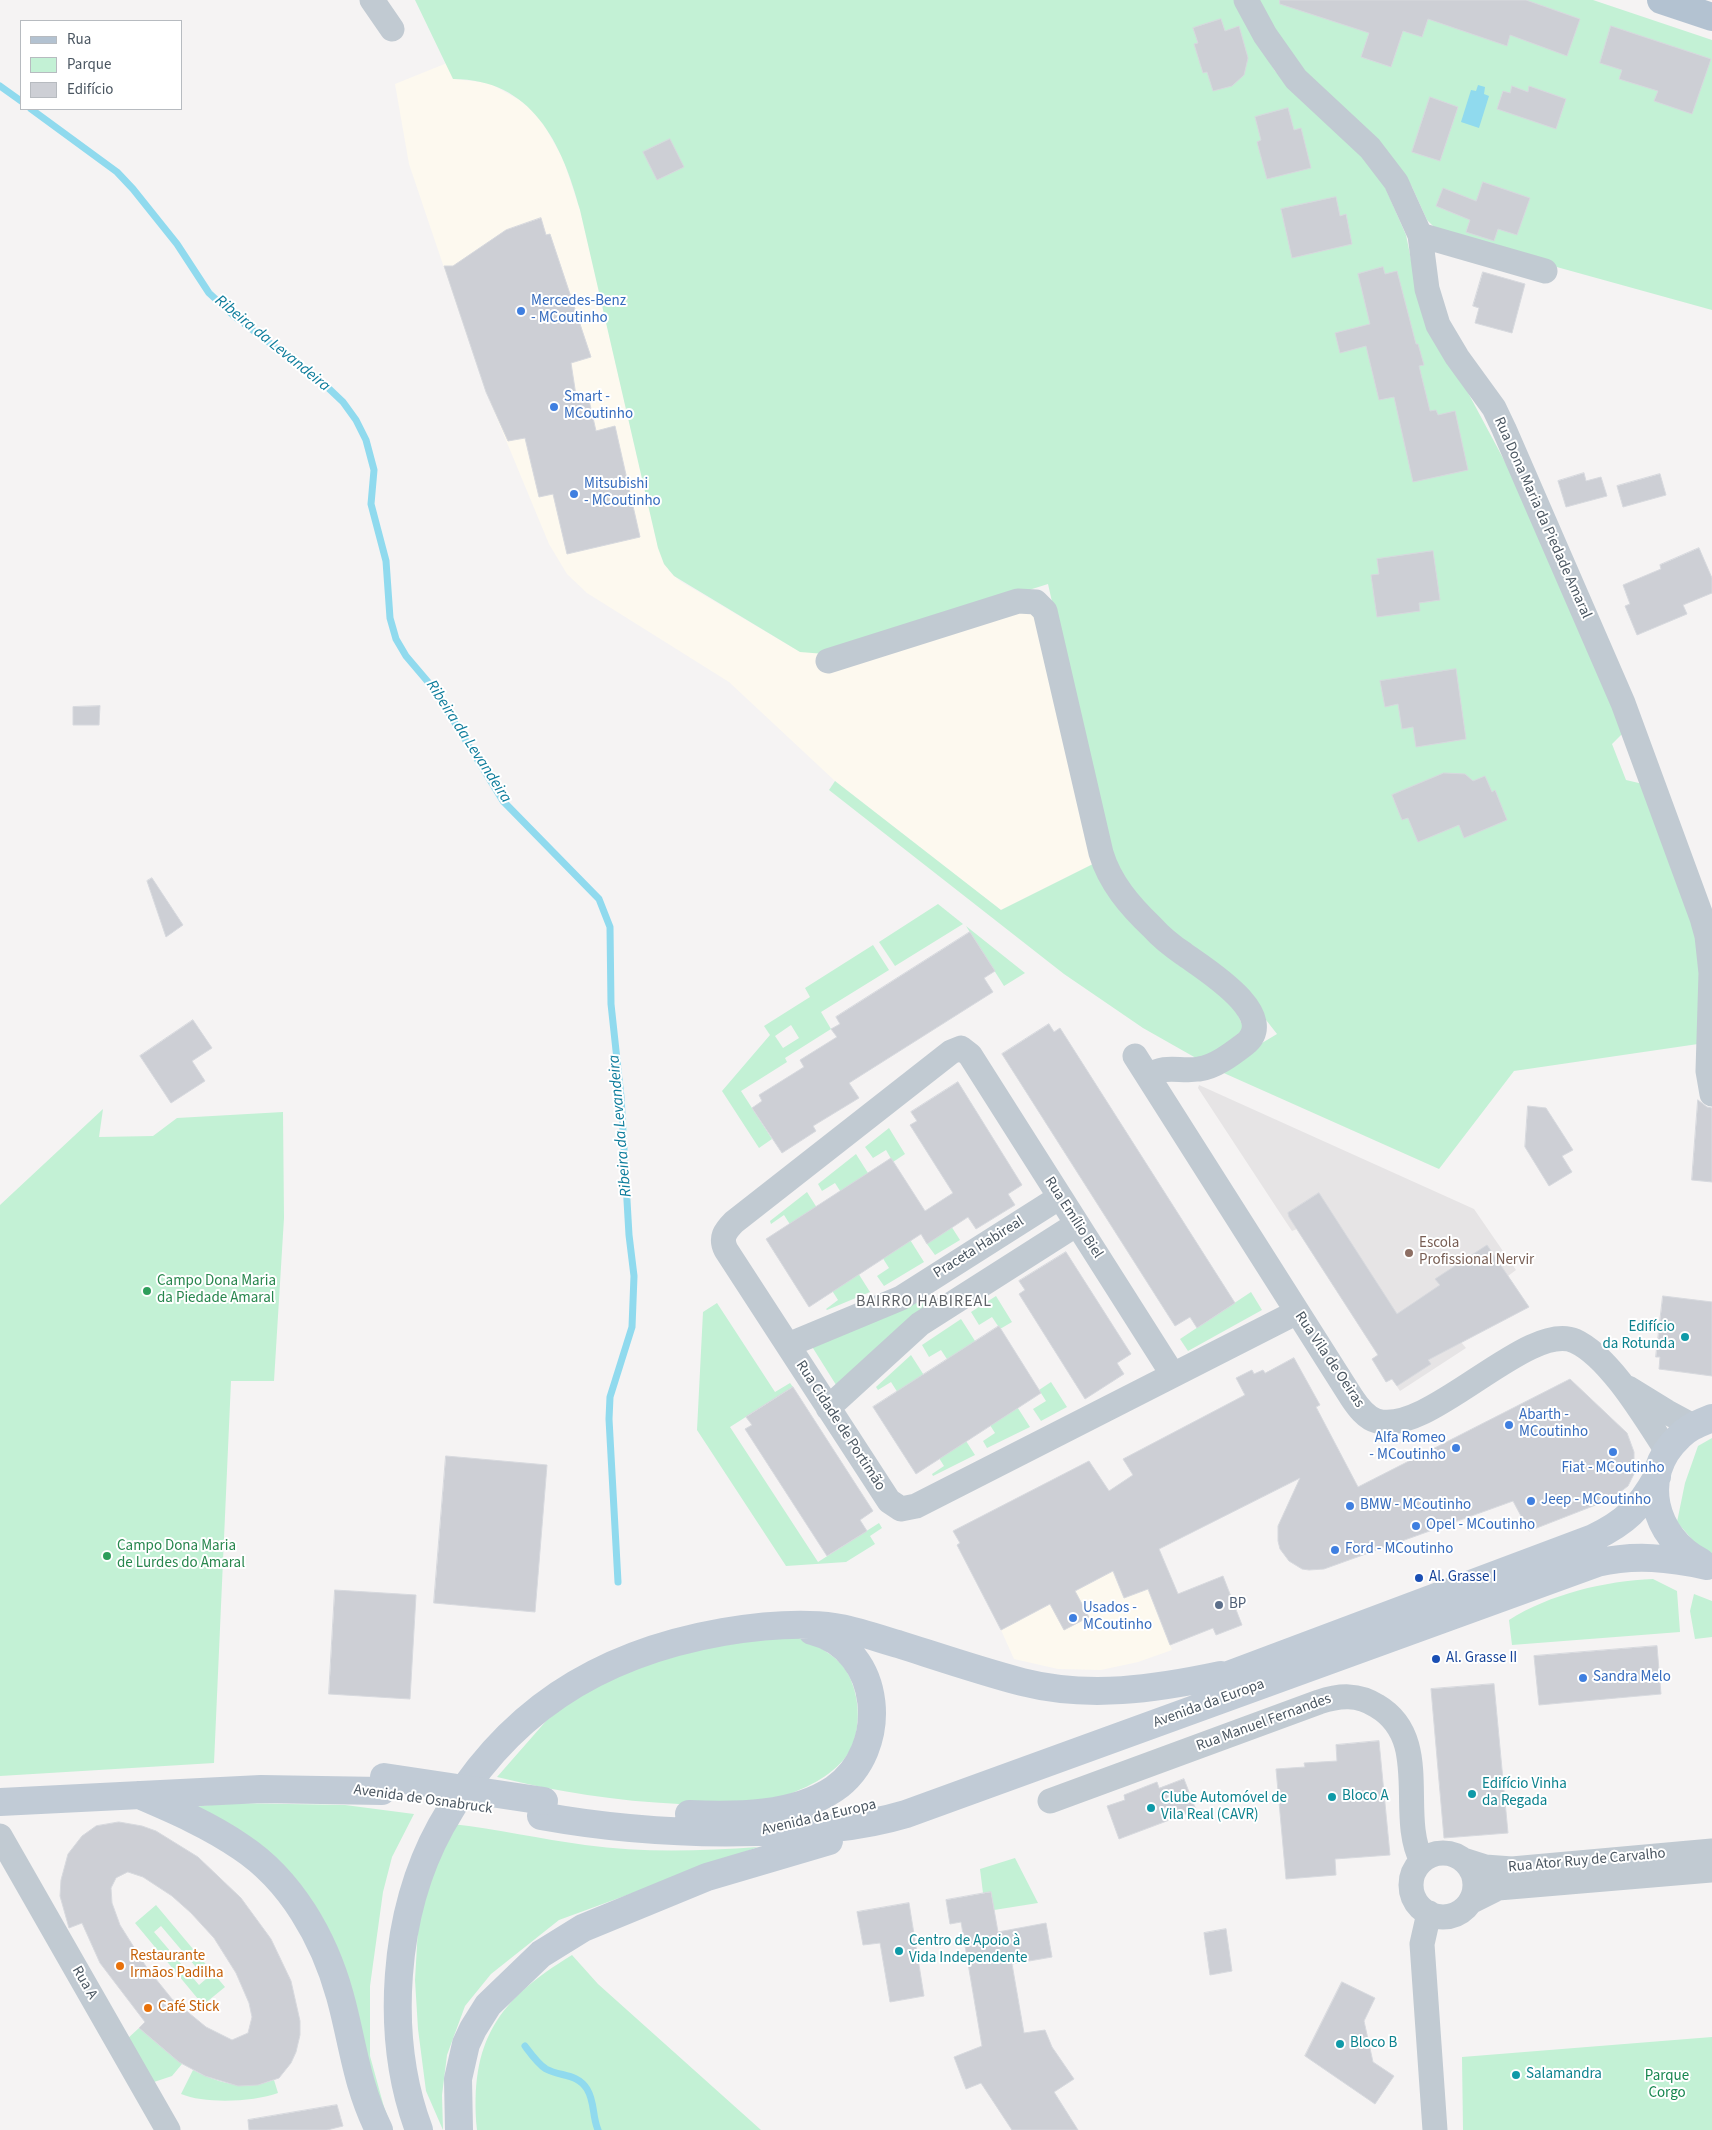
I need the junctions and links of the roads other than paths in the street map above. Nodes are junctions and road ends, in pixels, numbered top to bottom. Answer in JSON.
{"nodes":[{"id":1,"x":372,"y":0,"type":"edge"},
{"id":2,"x":1246,"y":0,"type":"edge"},
{"id":3,"x":1661,"y":0,"type":"edge"},
{"id":4,"x":1712,"y":17,"type":"edge"},
{"id":5,"x":392,"y":29,"type":"dead end"},
{"id":6,"x":1420,"y":235,"type":"junction"},
{"id":7,"x":1545,"y":271,"type":"dead end"},
{"id":8,"x":828,"y":661,"type":"dead end"},
{"id":9,"x":973,"y":1061,"type":"joint"},
{"id":10,"x":1712,"y":1094,"type":"edge"},
{"id":11,"x":1060,"y":1197,"type":"junction"},
{"id":12,"x":1077,"y":1224,"type":"junction"},
{"id":13,"x":1297,"y":1312,"type":"junction"},
{"id":14,"x":788,"y":1345,"type":"junction"},
{"id":15,"x":1173,"y":1375,"type":"junction"},
{"id":16,"x":1620,"y":1382,"type":"junction"},
{"id":17,"x":828,"y":1408,"type":"junction"},
{"id":18,"x":1702,"y":1422,"type":"edge"},
{"id":19,"x":1667,"y":1451,"type":"junction"},
{"id":20,"x":1656,"y":1477,"type":"junction"},
{"id":21,"x":1710,"y":1566,"type":"edge"},
{"id":22,"x":775,"y":1627,"type":"junction"},
{"id":23,"x":1222,"y":1675,"type":"junction"},
{"id":24,"x":139,"y":1795,"type":"junction"},
{"id":25,"x":1050,"y":1801,"type":"dead end"},
{"id":26,"x":0,"y":1802,"type":"edge"},
{"id":27,"x":542,"y":1809,"type":"junction"},
{"id":28,"x":906,"y":1814,"type":"junction"},
{"id":29,"x":755,"y":1832,"type":"junction"},
{"id":30,"x":0,"y":1836,"type":"edge"},
{"id":31,"x":1712,"y":1851,"type":"edge"},
{"id":32,"x":1463,"y":1860,"type":"junction"},
{"id":33,"x":1422,"y":1861,"type":"junction"},
{"id":34,"x":1712,"y":1870,"type":"edge"},
{"id":35,"x":1470,"y":1902,"type":"junction"},
{"id":36,"x":1429,"y":1913,"type":"junction"},
{"id":37,"x":168,"y":2130,"type":"edge"},
{"id":38,"x":380,"y":2130,"type":"edge"},
{"id":39,"x":419,"y":2130,"type":"edge"},
{"id":40,"x":458,"y":2130,"type":"edge"},
{"id":41,"x":1435,"y":2130,"type":"edge"}],
"edges":[{"from":1,"to":5,"type":"street"},
{"from":2,"to":6,"type":"street","name":"Rua Dona Maria da Piedade Amaral"},
{"from":3,"to":4,"type":"main road"},
{"from":6,"to":7,"type":"street"},
{"from":6,"to":10,"type":"street","name":"Rua Dona Maria da Piedade Amaral"},
{"from":8,"to":13,"type":"street","name":"Rua Vila de Oeiras"},
{"from":9,"to":11,"type":"street","name":"Rua Emílio Biel"},
{"from":9,"to":14,"type":"street","name":"Rua Cidade de Portimão"},
{"from":11,"to":12,"type":"street","name":"Rua Emílio Biel"},
{"from":11,"to":14,"type":"street","name":"Praceta Habireal"},
{"from":12,"to":15,"type":"street","name":"Rua Emílio Biel"},
{"from":12,"to":17,"type":"street"},
{"from":13,"to":15,"type":"street","name":"Rua Cidade de Portimão"},
{"from":13,"to":16,"type":"street","name":"Rua Vila de Oeiras"},
{"from":14,"to":17,"type":"street","name":"Rua Cidade de Portimão"},
{"from":15,"to":17,"type":"street","name":"Rua Cidade de Portimão"},
{"from":16,"to":18,"type":"street"},
{"from":16,"to":19,"type":"street"},
{"from":18,"to":19,"type":"main road","name":"Avenida da Europa"},
{"from":19,"to":20,"type":"main road","name":"Avenida da Europa"},
{"from":20,"to":21,"type":"main road"},
{"from":20,"to":23,"type":"main road","name":"Avenida da Europa"},
{"from":21,"to":28,"type":"main road","name":"Avenida da Europa"},
{"from":22,"to":23,"type":"main road"},
{"from":22,"to":27,"type":"main road"},
{"from":22,"to":39,"type":"main road"},
{"from":23,"to":29,"type":"main road","name":"Avenida da Europa"},
{"from":24,"to":26,"type":"main road","name":"Avenida de Osnabruck"},
{"from":24,"to":27,"type":"main road","name":"Avenida de Osnabruck"},
{"from":24,"to":38,"type":"main road"},
{"from":25,"to":33,"type":"street","name":"Rua Manuel Fernandes"},
{"from":27,"to":29,"type":"main road","name":"Avenida de Osnabruck"},
{"from":28,"to":29,"type":"main road","name":"Avenida da Europa"},
{"from":28,"to":40,"type":"main road"},
{"from":30,"to":37,"type":"street","name":"Rua A"},
{"from":31,"to":32,"type":"street","name":"Rua Ator Ruy de Carvalho"},
{"from":32,"to":33,"type":"street"},
{"from":32,"to":35,"type":"street"},
{"from":33,"to":36,"type":"street"},
{"from":34,"to":35,"type":"street","name":"Rua Ator Ruy de Carvalho"},
{"from":35,"to":36,"type":"street"},
{"from":36,"to":41,"type":"street"}]}
